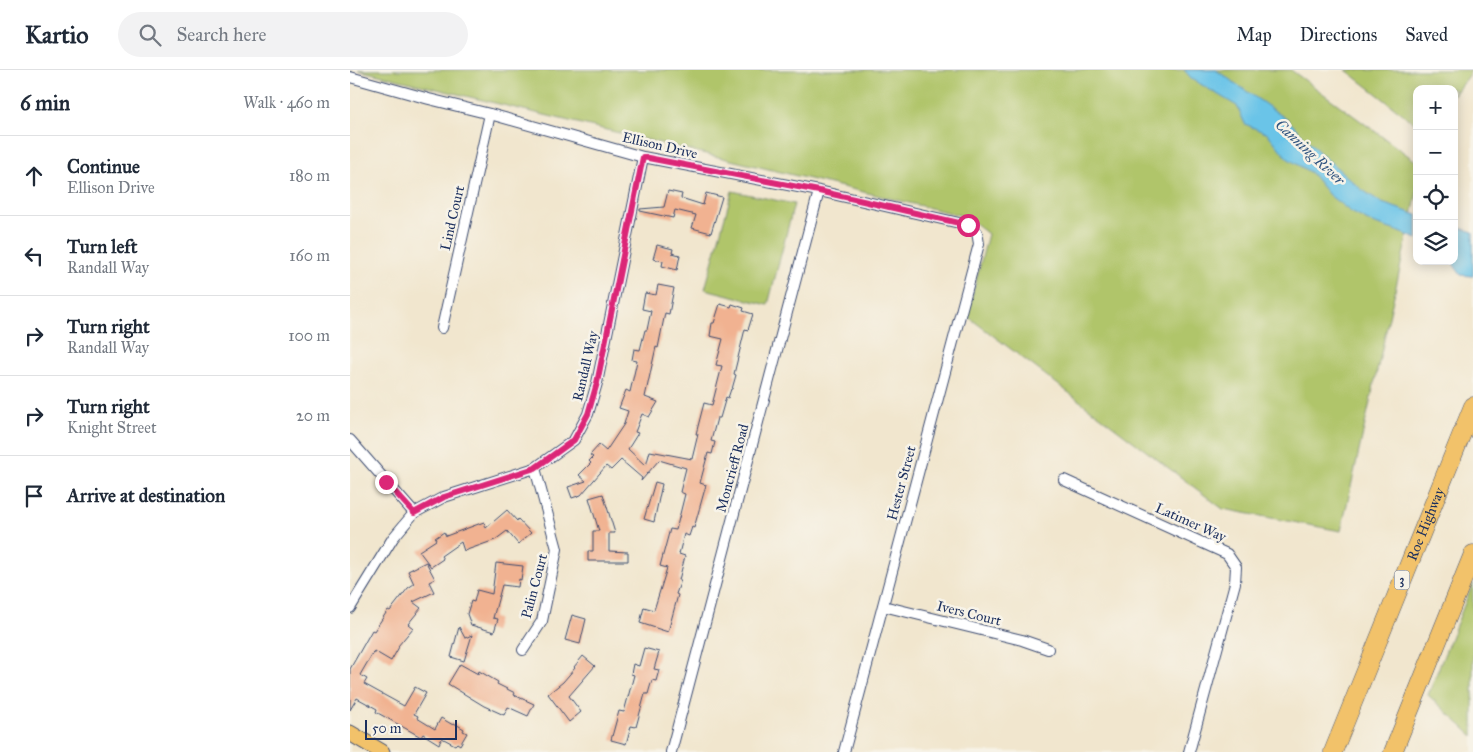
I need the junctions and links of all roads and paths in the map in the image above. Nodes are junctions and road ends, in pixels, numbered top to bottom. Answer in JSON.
{"nodes":[{"id":1,"x":350,"y":77,"type":"edge"},
{"id":2,"x":490,"y":114,"type":"junction"},
{"id":3,"x":643,"y":157,"type":"junction"},
{"id":4,"x":819,"y":191,"type":"junction"},
{"id":5,"x":968,"y":225,"type":"joint"},
{"id":6,"x":442,"y":328,"type":"dead end"},
{"id":7,"x":1473,"y":406,"type":"edge"},
{"id":8,"x":350,"y":440,"type":"edge"},
{"id":9,"x":535,"y":468,"type":"junction"},
{"id":10,"x":1064,"y":480,"type":"dead end"},
{"id":11,"x":414,"y":513,"type":"junction"},
{"id":12,"x":1473,"y":554,"type":"edge"},
{"id":13,"x":883,"y":606,"type":"junction"},
{"id":14,"x":350,"y":608,"type":"edge"},
{"id":15,"x":1048,"y":649,"type":"dead end"},
{"id":16,"x":523,"y":650,"type":"dead end"},
{"id":17,"x":350,"y":733,"type":"edge"},
{"id":18,"x":382,"y":752,"type":"edge"},
{"id":19,"x":671,"y":752,"type":"edge"},
{"id":20,"x":845,"y":752,"type":"edge"},
{"id":21,"x":1189,"y":752,"type":"edge"},
{"id":22,"x":1333,"y":752,"type":"edge"},
{"id":23,"x":1393,"y":752,"type":"edge"}],
"edges":[{"from":1,"to":2,"type":"street","name":"Ellison Drive"},
{"from":2,"to":3,"type":"street","name":"Ellison Drive"},
{"from":2,"to":6,"type":"street","name":"Lind Court"},
{"from":3,"to":4,"type":"street","name":"Ellison Drive"},
{"from":3,"to":9,"type":"street","name":"Randall Way"},
{"from":4,"to":5,"type":"street","name":"Ellison Drive"},
{"from":4,"to":19,"type":"street","name":"Moncrieff Road"},
{"from":5,"to":13,"type":"street","name":"Hester Street"},
{"from":7,"to":22,"type":"highway","name":"Roe Highway","number":"3"},
{"from":8,"to":11,"type":"street"},
{"from":9,"to":11,"type":"street","name":"Randall Way"},
{"from":9,"to":16,"type":"street","name":"Palin Court"},
{"from":10,"to":21,"type":"street","name":"Latimer Way"},
{"from":11,"to":14,"type":"street","name":"Randall Way"},
{"from":12,"to":23,"type":"highway"},
{"from":13,"to":15,"type":"street","name":"Ivers Court"},
{"from":13,"to":20,"type":"street","name":"Hester Street"},
{"from":17,"to":18,"type":"main road"}]}
